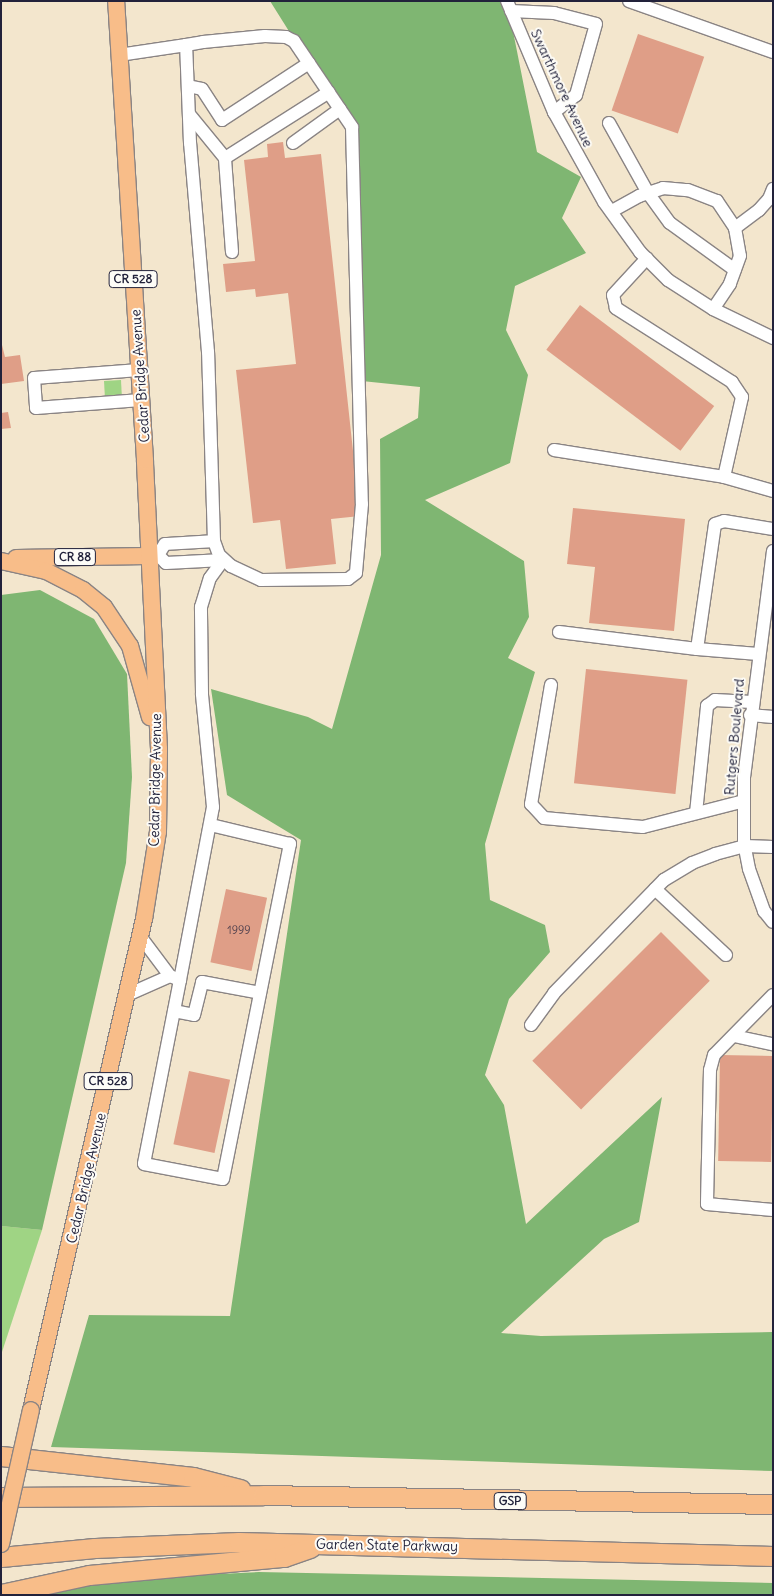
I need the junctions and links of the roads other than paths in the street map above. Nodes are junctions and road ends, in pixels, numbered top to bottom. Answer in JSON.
{"nodes":[{"id":1,"x":116,"y":1,"type":"edge"},
{"id":2,"x":629,"y":1,"type":"edge"},
{"id":3,"x":509,"y":6,"type":"edge"},
{"id":4,"x":555,"y":7,"type":"edge"},
{"id":5,"x":186,"y":45,"type":"junction"},
{"id":6,"x":773,"y":52,"type":"edge"},
{"id":7,"x":119,"y":55,"type":"junction"},
{"id":8,"x":309,"y":63,"type":"junction"},
{"id":9,"x":188,"y":86,"type":"junction"},
{"id":10,"x":329,"y":92,"type":"junction"},
{"id":11,"x":340,"y":109,"type":"junction"},
{"id":12,"x":554,"y":112,"type":"junction"},
{"id":13,"x":189,"y":114,"type":"junction"},
{"id":14,"x":610,"y":123,"type":"dead end"},
{"id":15,"x":292,"y":143,"type":"dead end"},
{"id":16,"x":225,"y":158,"type":"junction"},
{"id":17,"x":773,"y":188,"type":"edge"},
{"id":18,"x":648,"y":194,"type":"junction"},
{"id":19,"x":612,"y":211,"type":"junction"},
{"id":20,"x":736,"y":228,"type":"junction"},
{"id":21,"x":232,"y":252,"type":"dead end"},
{"id":22,"x":647,"y":258,"type":"junction"},
{"id":23,"x":735,"y":270,"type":"junction"},
{"id":24,"x":713,"y":309,"type":"junction"},
{"id":25,"x":772,"y":336,"type":"edge"},
{"id":26,"x":139,"y":370,"type":"junction"},
{"id":27,"x":141,"y":400,"type":"junction"},
{"id":28,"x":554,"y":450,"type":"dead end"},
{"id":29,"x":724,"y":477,"type":"junction"},
{"id":30,"x":773,"y":491,"type":"edge"},
{"id":31,"x":773,"y":529,"type":"edge"},
{"id":32,"x":214,"y":542,"type":"junction"},
{"id":33,"x":773,"y":552,"type":"edge"},
{"id":34,"x":153,"y":556,"type":"junction"},
{"id":35,"x":1,"y":560,"type":"edge"},
{"id":36,"x":223,"y":560,"type":"junction"},
{"id":37,"x":768,"y":614,"type":"edge"},
{"id":38,"x":559,"y":632,"type":"dead end"},
{"id":39,"x":697,"y":648,"type":"junction"},
{"id":40,"x":758,"y":654,"type":"junction"},
{"id":41,"x":552,"y":685,"type":"dead end"},
{"id":42,"x":751,"y":709,"type":"junction"},
{"id":43,"x":773,"y":716,"type":"edge"},
{"id":44,"x":159,"y":749,"type":"junction"},
{"id":45,"x":744,"y":801,"type":"junction"},
{"id":46,"x":696,"y":813,"type":"junction"},
{"id":47,"x":211,"y":825,"type":"junction"},
{"id":48,"x":745,"y":846,"type":"junction"},
{"id":49,"x":773,"y":846,"type":"edge"},
{"id":50,"x":655,"y":889,"type":"junction"},
{"id":51,"x":773,"y":922,"type":"edge"},
{"id":52,"x":140,"y":936,"type":"junction"},
{"id":53,"x":726,"y":955,"type":"dead end"},
{"id":54,"x":175,"y":978,"type":"junction"},
{"id":55,"x":260,"y":993,"type":"junction"},
{"id":56,"x":127,"y":995,"type":"junction"},
{"id":57,"x":773,"y":995,"type":"edge"},
{"id":58,"x":174,"y":1011,"type":"junction"},
{"id":59,"x":531,"y":1025,"type":"dead end"},
{"id":60,"x":734,"y":1036,"type":"junction"},
{"id":61,"x":773,"y":1044,"type":"edge"},
{"id":62,"x":773,"y":1210,"type":"edge"},
{"id":63,"x":1,"y":1456,"type":"edge"},
{"id":64,"x":263,"y":1495,"type":"junction"},
{"id":65,"x":1,"y":1498,"type":"edge"},
{"id":66,"x":773,"y":1504,"type":"edge"},
{"id":67,"x":1,"y":1544,"type":"edge"},
{"id":68,"x":322,"y":1544,"type":"junction"},
{"id":69,"x":773,"y":1556,"type":"edge"},
{"id":70,"x":1,"y":1557,"type":"edge"},
{"id":71,"x":1,"y":1594,"type":"edge"}],
"edges":[{"from":1,"to":7,"type":"main road","name":"Cedar Bridge Avenue","number":"CR 528"},
{"from":2,"to":6,"type":"street"},
{"from":3,"to":4,"type":"street"},
{"from":3,"to":12,"type":"street","name":"Swarthmore Avenue"},
{"from":4,"to":12,"type":"street"},
{"from":5,"to":7,"type":"street"},
{"from":5,"to":8,"type":"street"},
{"from":5,"to":9,"type":"street"},
{"from":7,"to":26,"type":"main road","name":"Cedar Bridge Avenue","number":"CR 528"},
{"from":8,"to":9,"type":"street"},
{"from":8,"to":10,"type":"street"},
{"from":9,"to":13,"type":"street"},
{"from":10,"to":11,"type":"street"},
{"from":10,"to":16,"type":"street"},
{"from":11,"to":15,"type":"street"},
{"from":11,"to":36,"type":"street"},
{"from":12,"to":19,"type":"street","name":"Swarthmore Avenue"},
{"from":13,"to":16,"type":"street"},
{"from":13,"to":32,"type":"street"},
{"from":14,"to":18,"type":"street"},
{"from":16,"to":21,"type":"street"},
{"from":17,"to":20,"type":"street"},
{"from":18,"to":19,"type":"street"},
{"from":18,"to":20,"type":"street"},
{"from":18,"to":23,"type":"street"},
{"from":19,"to":22,"type":"street","name":"Swarthmore Avenue"},
{"from":20,"to":23,"type":"street"},
{"from":22,"to":24,"type":"street","name":"Swarthmore Avenue"},
{"from":22,"to":29,"type":"street"},
{"from":23,"to":24,"type":"street"},
{"from":24,"to":25,"type":"street","name":"Swarthmore Avenue"},
{"from":26,"to":27,"type":"main road","name":"Cedar Bridge Avenue","number":"CR 528"},
{"from":26,"to":27,"type":"street"},
{"from":27,"to":34,"type":"main road","name":"Cedar Bridge Avenue","number":"CR 528"},
{"from":28,"to":29,"type":"street"},
{"from":29,"to":30,"type":"street"},
{"from":31,"to":39,"type":"street"},
{"from":32,"to":34,"type":"street"},
{"from":32,"to":36,"type":"street"},
{"from":33,"to":37,"type":"street","name":"Rutgers Boulevard"},
{"from":34,"to":35,"type":"main road","number":"CR 88"},
{"from":34,"to":36,"type":"street"},
{"from":34,"to":44,"type":"main road","name":"Cedar Bridge Avenue","number":"CR 528"},
{"from":35,"to":44,"type":"main road"},
{"from":36,"to":47,"type":"street"},
{"from":37,"to":40,"type":"street","name":"Rutgers Boulevard"},
{"from":38,"to":39,"type":"street"},
{"from":39,"to":40,"type":"street"},
{"from":40,"to":42,"type":"street","name":"Rutgers Boulevard"},
{"from":41,"to":46,"type":"street"},
{"from":42,"to":43,"type":"street"},
{"from":42,"to":45,"type":"street","name":"Rutgers Boulevard"},
{"from":42,"to":46,"type":"street"},
{"from":44,"to":52,"type":"main road","name":"Cedar Bridge Avenue","number":"CR 528"},
{"from":45,"to":46,"type":"street"},
{"from":45,"to":48,"type":"street","name":"Rutgers Boulevard"},
{"from":47,"to":54,"type":"street"},
{"from":47,"to":55,"type":"street"},
{"from":48,"to":49,"type":"street"},
{"from":48,"to":50,"type":"street"},
{"from":48,"to":51,"type":"street","name":"Rutgers Boulevard"},
{"from":50,"to":53,"type":"street"},
{"from":50,"to":59,"type":"street"},
{"from":52,"to":54,"type":"street"},
{"from":52,"to":56,"type":"main road","name":"Cedar Bridge Avenue","number":"CR 528"},
{"from":54,"to":56,"type":"street"},
{"from":54,"to":58,"type":"street"},
{"from":55,"to":58,"type":"street"},
{"from":55,"to":58,"type":"street"},
{"from":56,"to":67,"type":"main road","name":"Cedar Bridge Avenue","number":"CR 528","bridge":true},
{"from":57,"to":60,"type":"street"},
{"from":60,"to":61,"type":"street"},
{"from":60,"to":62,"type":"street"},
{"from":63,"to":64,"type":"highway"},
{"from":64,"to":65,"type":"highway","number":"GSP"},
{"from":64,"to":66,"type":"highway","number":"GSP"},
{"from":68,"to":69,"type":"highway","name":"Garden State Parkway"},
{"from":68,"to":70,"type":"highway","name":"Garden State Parkway"},
{"from":68,"to":71,"type":"highway"}]}
